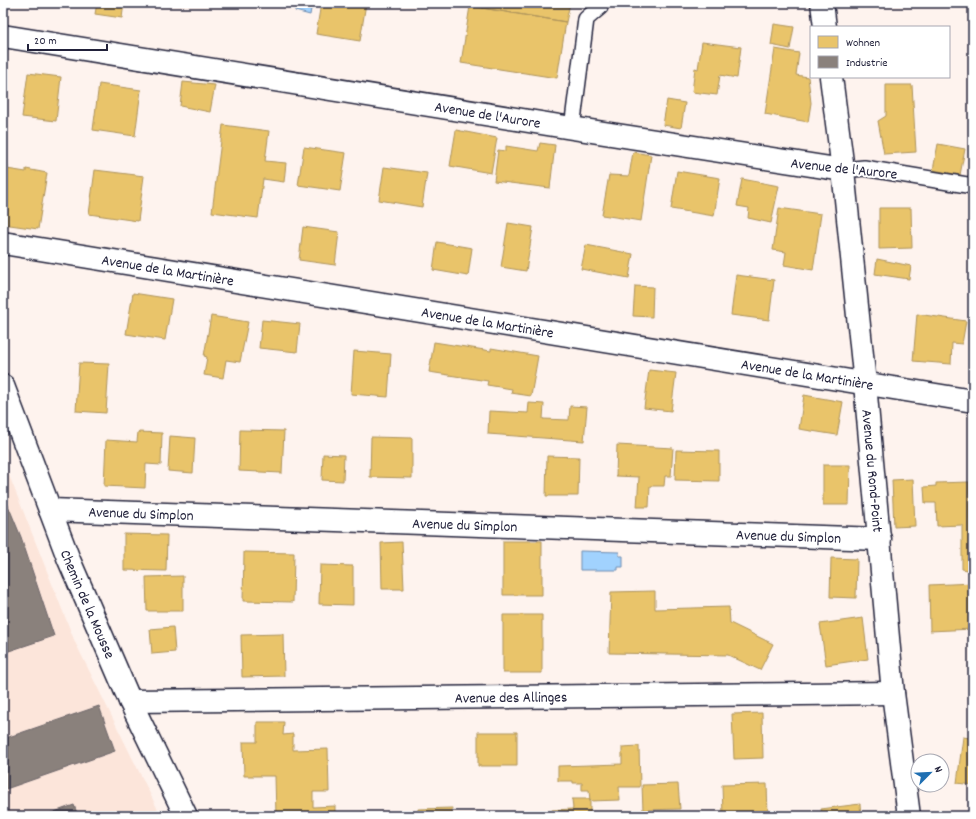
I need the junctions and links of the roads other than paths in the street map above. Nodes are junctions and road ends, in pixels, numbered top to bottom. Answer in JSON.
{"nodes":[{"id":1,"x":601,"y":3,"type":"edge"},
{"id":2,"x":822,"y":3,"type":"edge"},
{"id":3,"x":825,"y":26,"type":"edge"},
{"id":4,"x":3,"y":36,"type":"edge"},
{"id":5,"x":831,"y":78,"type":"edge"},
{"id":6,"x":572,"y":128,"type":"junction"},
{"id":7,"x":843,"y":170,"type":"junction"},
{"id":8,"x":973,"y":186,"type":"edge"},
{"id":9,"x":3,"y":243,"type":"edge"},
{"id":10,"x":865,"y":384,"type":"junction"},
{"id":11,"x":3,"y":386,"type":"edge"},
{"id":12,"x":973,"y":401,"type":"edge"},
{"id":13,"x":50,"y":510,"type":"junction"},
{"id":14,"x":880,"y":539,"type":"junction"},
{"id":15,"x":893,"y":693,"type":"junction"},
{"id":16,"x":130,"y":701,"type":"junction"},
{"id":17,"x":186,"y":816,"type":"edge"},
{"id":18,"x":909,"y":816,"type":"edge"}],
"edges":[{"from":1,"to":6,"type":"lane"},
{"from":2,"to":3,"type":"street"},
{"from":4,"to":6,"type":"street","name":"Avenue de l'Aurore"},
{"from":5,"to":7,"type":"street","name":"Avenue du Rond-Point"},
{"from":6,"to":7,"type":"street","name":"Avenue de l'Aurore"},
{"from":7,"to":8,"type":"lane","name":"Avenue de l'Aurore"},
{"from":7,"to":10,"type":"street","name":"Avenue du Rond-Point"},
{"from":9,"to":10,"type":"street","name":"Avenue de la Martinière"},
{"from":10,"to":12,"type":"street","name":"Avenue de la Martinière"},
{"from":10,"to":14,"type":"street","name":"Avenue du Rond-Point"},
{"from":11,"to":13,"type":"street","name":"Chemin de la Mousse"},
{"from":13,"to":14,"type":"street","name":"Avenue du Simplon"},
{"from":13,"to":16,"type":"street","name":"Chemin de la Mousse"},
{"from":14,"to":15,"type":"street","name":"Avenue du Rond-Point"},
{"from":15,"to":16,"type":"street","name":"Avenue des Allinges"},
{"from":15,"to":18,"type":"street","name":"Avenue du Rond-Point"},
{"from":16,"to":17,"type":"street","name":"Chemin de la Mousse"}]}
